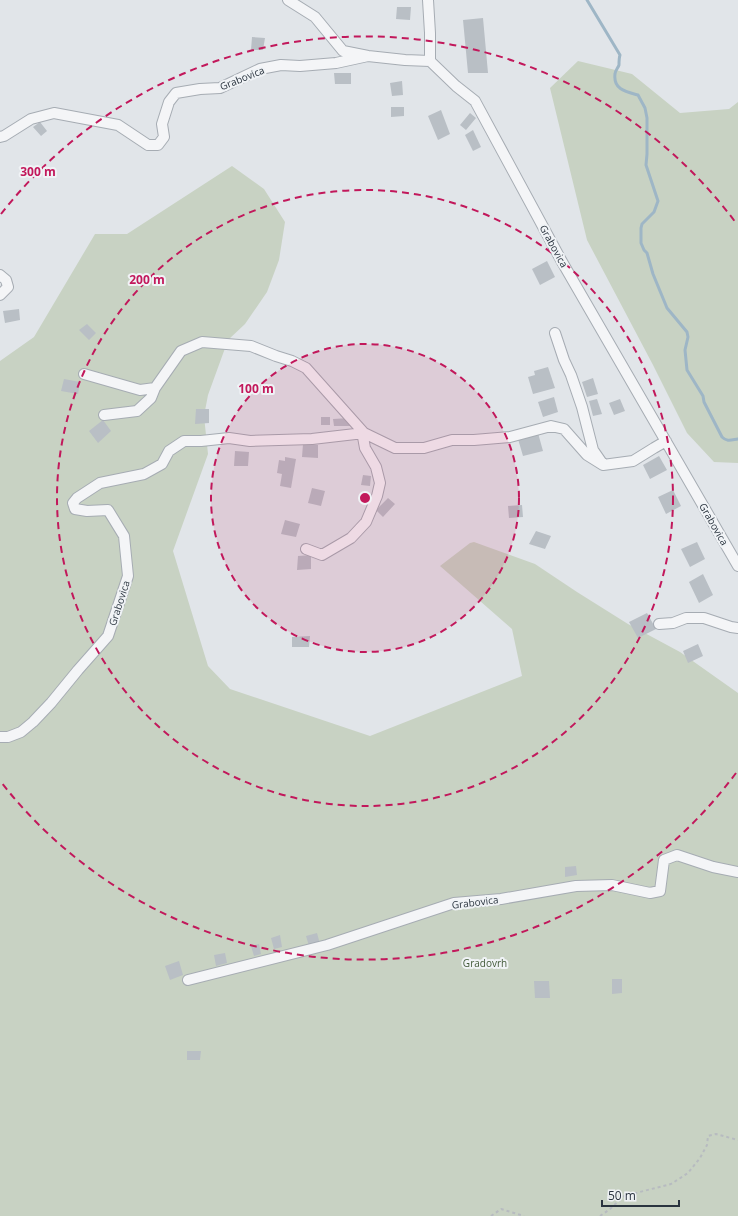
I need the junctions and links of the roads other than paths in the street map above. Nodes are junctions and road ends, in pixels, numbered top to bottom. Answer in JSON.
{"nodes":[{"id":1,"x":288,"y":0,"type":"edge"},
{"id":2,"x":428,"y":0,"type":"edge"},
{"id":3,"x":368,"y":56,"type":"junction"},
{"id":4,"x":430,"y":61,"type":"junction"},
{"id":5,"x":0,"y":137,"type":"edge"},
{"id":6,"x":0,"y":275,"type":"edge"},
{"id":7,"x":0,"y":294,"type":"edge"},
{"id":8,"x":556,"y":333,"type":"dead end"},
{"id":9,"x":84,"y":374,"type":"dead end"},
{"id":10,"x":155,"y":388,"type":"junction"},
{"id":11,"x":104,"y":415,"type":"dead end"},
{"id":12,"x":364,"y":433,"type":"junction"},
{"id":13,"x":666,"y":441,"type":"junction"},
{"id":14,"x":603,"y":465,"type":"junction"},
{"id":15,"x":306,"y":549,"type":"dead end"},
{"id":16,"x":738,"y":566,"type":"edge"},
{"id":17,"x":659,"y":624,"type":"dead end"},
{"id":18,"x":738,"y":628,"type":"edge"},
{"id":19,"x":0,"y":737,"type":"edge"},
{"id":20,"x":738,"y":872,"type":"edge"},
{"id":21,"x":188,"y":980,"type":"dead end"}],
"edges":[{"from":1,"to":3,"type":"street","name":"Grabovica"},
{"from":2,"to":4,"type":"street"},
{"from":3,"to":4,"type":"street","name":"Grabovica"},
{"from":3,"to":5,"type":"street","name":"Grabovica"},
{"from":4,"to":13,"type":"street","name":"Grabovica"},
{"from":6,"to":7,"type":"street"},
{"from":8,"to":14,"type":"street"},
{"from":9,"to":10,"type":"street"},
{"from":10,"to":11,"type":"street"},
{"from":10,"to":12,"type":"street"},
{"from":12,"to":14,"type":"street"},
{"from":12,"to":15,"type":"street"},
{"from":12,"to":19,"type":"street","name":"Grabovica"},
{"from":13,"to":14,"type":"street"},
{"from":13,"to":16,"type":"street","name":"Grabovica"},
{"from":17,"to":18,"type":"street"},
{"from":20,"to":21,"type":"street","name":"Grabovica"}]}
